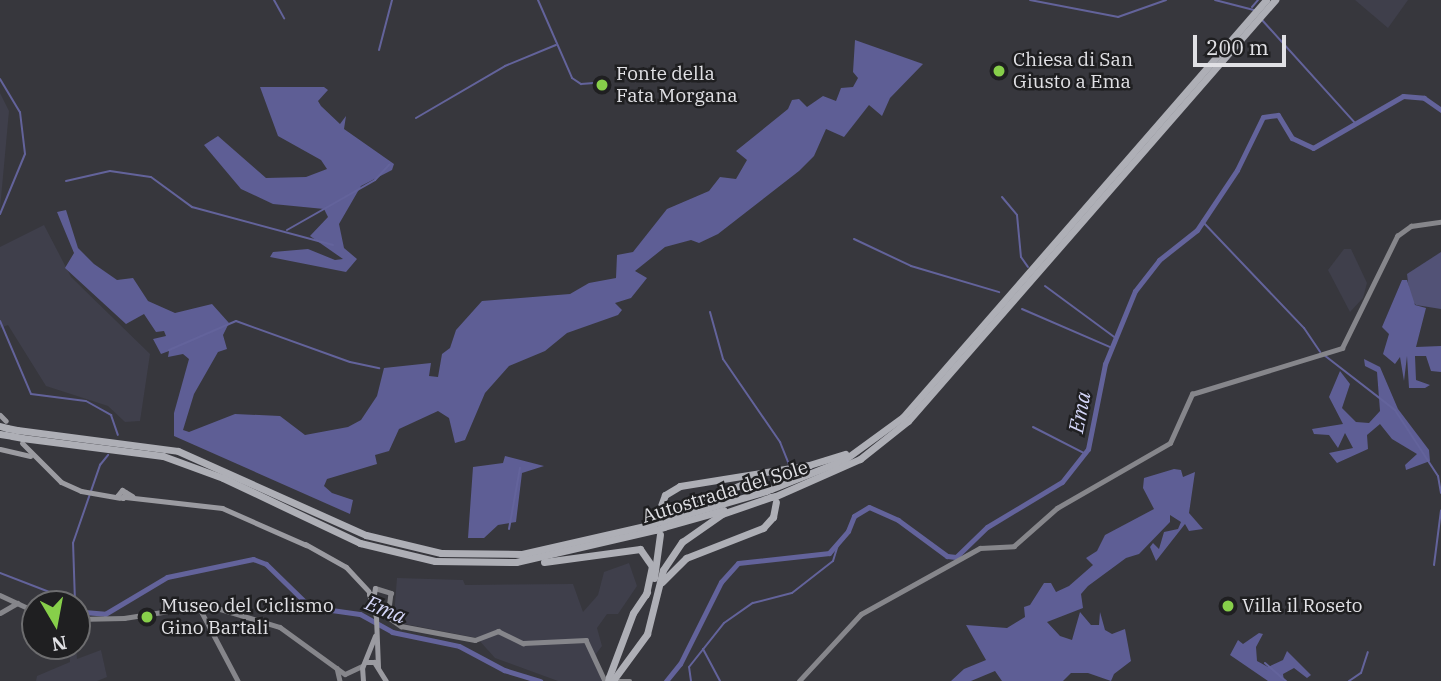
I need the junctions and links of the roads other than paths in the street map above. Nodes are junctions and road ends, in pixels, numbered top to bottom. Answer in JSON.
{"nodes":[{"id":1,"x":1266,"y":0,"type":"edge"},
{"id":2,"x":1275,"y":0,"type":"edge"},
{"id":3,"x":1441,"y":222,"type":"edge"},
{"id":4,"x":2,"y":420,"type":"edge"},
{"id":5,"x":893,"y":425,"type":"junction"},
{"id":6,"x":14,"y":433,"type":"junction"},
{"id":7,"x":0,"y":434,"type":"edge"},
{"id":8,"x":22,"y":441,"type":"junction"},
{"id":9,"x":97,"y":442,"type":"junction"},
{"id":10,"x":130,"y":446,"type":"junction"},
{"id":11,"x":0,"y":449,"type":"edge"},
{"id":12,"x":11,"y":452,"type":"junction"},
{"id":13,"x":33,"y":458,"type":"junction"},
{"id":14,"x":771,"y":493,"type":"junction"},
{"id":15,"x":658,"y":523,"type":"junction"},
{"id":16,"x":453,"y":563,"type":"junction"},
{"id":17,"x":373,"y":590,"type":"junction"},
{"id":18,"x":646,"y":594,"type":"junction"},
{"id":19,"x":0,"y":595,"type":"edge"},
{"id":20,"x":18,"y":603,"type":"junction"},
{"id":21,"x":654,"y":603,"type":"junction"},
{"id":22,"x":21,"y":604,"type":"edge"},
{"id":23,"x":198,"y":605,"type":"junction"},
{"id":24,"x":0,"y":613,"type":"edge"},
{"id":25,"x":91,"y":619,"type":"edge"},
{"id":26,"x":377,"y":630,"type":"junction"},
{"id":27,"x":364,"y":664,"type":"junction"},
{"id":28,"x":336,"y":666,"type":"junction"},
{"id":29,"x":378,"y":667,"type":"junction"},
{"id":30,"x":386,"y":680,"type":"edge"},
{"id":31,"x":611,"y":680,"type":"edge"},
{"id":32,"x":238,"y":681,"type":"edge"},
{"id":33,"x":340,"y":681,"type":"edge"},
{"id":34,"x":363,"y":681,"type":"edge"},
{"id":35,"x":630,"y":681,"type":"edge"},
{"id":36,"x":799,"y":681,"type":"edge"}],
"edges":[{"from":1,"to":5,"type":"highway","name":"Autostrada del Sole"},
{"from":2,"to":14,"type":"highway","name":"Autostrada del Sole"},
{"from":3,"to":36,"type":"street"},
{"from":4,"to":6,"type":"highway","name":"Autostrada del Sole","bridge":true},
{"from":5,"to":14,"type":"highway","name":"Autostrada del Sole"},
{"from":5,"to":15,"type":"highway"},
{"from":6,"to":7,"type":"highway","name":"Autostrada del Sole"},
{"from":6,"to":8,"type":"highway","name":"Autostrada del Sole","bridge":true},
{"from":6,"to":9,"type":"highway","name":"Autostrada del Sole"},
{"from":8,"to":9,"type":"highway","name":"Autostrada del Sole"},
{"from":8,"to":12,"type":"main road"},
{"from":8,"to":13,"type":"main road"},
{"from":9,"to":10,"type":"highway","name":"Autostrada del Sole"},
{"from":10,"to":15,"type":"highway","name":"Autostrada del Sole"},
{"from":10,"to":16,"type":"highway","name":"Autostrada del Sole"},
{"from":11,"to":12,"type":"main road"},
{"from":12,"to":13,"type":"main road"},
{"from":13,"to":17,"type":"main road"},
{"from":14,"to":15,"type":"highway","name":"Autostrada del Sole"},
{"from":14,"to":15,"type":"highway"},
{"from":14,"to":21,"type":"highway"},
{"from":14,"to":21,"type":"highway"},
{"from":15,"to":16,"type":"highway","name":"Autostrada del Sole"},
{"from":15,"to":18,"type":"highway"},
{"from":16,"to":18,"type":"highway"},
{"from":17,"to":26,"type":"main road"},
{"from":17,"to":31,"type":"street"},
{"from":18,"to":31,"type":"highway"},
{"from":19,"to":20,"type":"street"},
{"from":20,"to":22,"type":"street"},
{"from":20,"to":24,"type":"street"},
{"from":21,"to":31,"type":"highway"},
{"from":23,"to":25,"type":"street"},
{"from":23,"to":28,"type":"street"},
{"from":23,"to":32,"type":"street"},
{"from":26,"to":27,"type":"main road"},
{"from":26,"to":29,"type":"main road"},
{"from":27,"to":28,"type":"street"},
{"from":27,"to":29,"type":"main road"},
{"from":27,"to":34,"type":"main road"},
{"from":28,"to":33,"type":"street"},
{"from":29,"to":30,"type":"main road"},
{"from":31,"to":35,"type":"street"}]}
